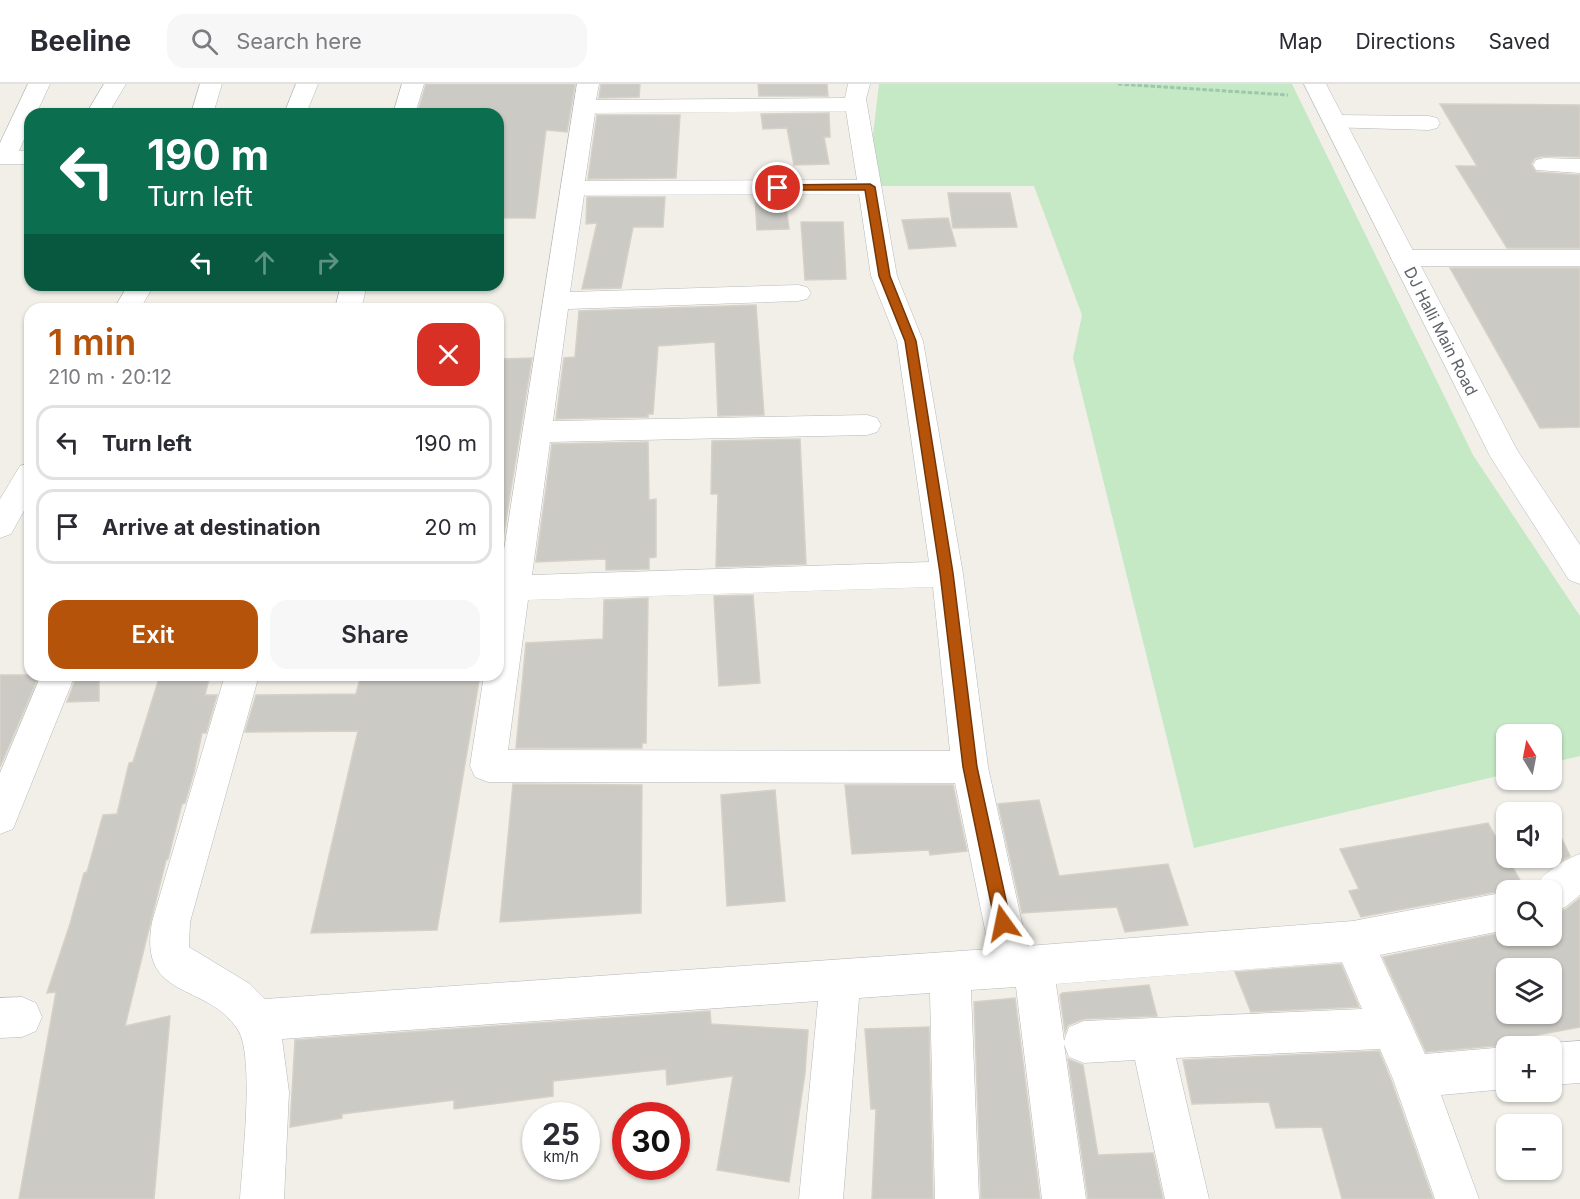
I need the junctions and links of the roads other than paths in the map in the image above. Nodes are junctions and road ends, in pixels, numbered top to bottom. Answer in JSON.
{"nodes":[{"id":1,"x":39,"y":84,"type":"edge"},
{"id":2,"x":115,"y":84,"type":"edge"},
{"id":3,"x":211,"y":84,"type":"edge"},
{"id":4,"x":307,"y":84,"type":"edge"},
{"id":5,"x":413,"y":84,"type":"edge"},
{"id":6,"x":1318,"y":90,"type":"edge"},
{"id":7,"x":857,"y":94,"type":"edge"},
{"id":8,"x":587,"y":96,"type":"edge"},
{"id":9,"x":28,"y":108,"type":"edge"},
{"id":10,"x":101,"y":108,"type":"edge"},
{"id":11,"x":204,"y":108,"type":"edge"},
{"id":12,"x":298,"y":108,"type":"edge"},
{"id":13,"x":406,"y":108,"type":"edge"},
{"id":14,"x":24,"y":116,"type":"edge"},
{"id":15,"x":1334,"y":122,"type":"junction"},
{"id":16,"x":1429,"y":123,"type":"dead end"},
{"id":17,"x":24,"y":157,"type":"edge"},
{"id":18,"x":1544,"y":165,"type":"dead end"},
{"id":19,"x":1580,"y":166,"type":"edge"},
{"id":20,"x":870,"y":187,"type":"junction"},
{"id":21,"x":573,"y":188,"type":"junction"},
{"id":22,"x":1403,"y":258,"type":"junction"},
{"id":23,"x":1580,"y":258,"type":"edge"},
{"id":24,"x":798,"y":293,"type":"dead end"},
{"id":25,"x":556,"y":301,"type":"junction"},
{"id":26,"x":867,"y":425,"type":"dead end"},
{"id":27,"x":537,"y":432,"type":"junction"},
{"id":28,"x":24,"y":484,"type":"edge"},
{"id":29,"x":0,"y":525,"type":"edge"},
{"id":30,"x":1580,"y":571,"type":"edge"},
{"id":31,"x":947,"y":573,"type":"junction"},
{"id":32,"x":514,"y":588,"type":"junction"},
{"id":33,"x":504,"y":656,"type":"edge"},
{"id":34,"x":56,"y":681,"type":"edge"},
{"id":35,"x":240,"y":681,"type":"edge"},
{"id":36,"x":500,"y":681,"type":"edge"},
{"id":37,"x":970,"y":767,"type":"junction"},
{"id":38,"x":0,"y":817,"type":"edge"},
{"id":39,"x":1580,"y":872,"type":"edge"},
{"id":40,"x":1562,"y":886,"type":"edge"},
{"id":41,"x":1496,"y":913,"type":"edge"},
{"id":42,"x":1353,"y":941,"type":"junction"},
{"id":43,"x":1022,"y":967,"type":"junction"},
{"id":44,"x":951,"y":972,"type":"junction"},
{"id":45,"x":840,"y":980,"type":"junction"},
{"id":46,"x":257,"y":1020,"type":"junction"},
{"id":47,"x":1391,"y":1028,"type":"junction"},
{"id":48,"x":1151,"y":1038,"type":"junction"},
{"id":49,"x":1084,"y":1042,"type":"dead end"},
{"id":50,"x":1580,"y":1062,"type":"edge"},
{"id":51,"x":1562,"y":1063,"type":"edge"},
{"id":52,"x":1496,"y":1069,"type":"edge"},
{"id":53,"x":1413,"y":1076,"type":"junction"},
{"id":54,"x":262,"y":1199,"type":"edge"},
{"id":55,"x":821,"y":1199,"type":"edge"},
{"id":56,"x":957,"y":1199,"type":"edge"},
{"id":57,"x":1064,"y":1199,"type":"edge"},
{"id":58,"x":1187,"y":1199,"type":"edge"},
{"id":59,"x":1456,"y":1199,"type":"edge"}],
"edges":[{"from":1,"to":9,"type":"street"},
{"from":2,"to":10,"type":"street"},
{"from":3,"to":11,"type":"street"},
{"from":4,"to":12,"type":"street"},
{"from":5,"to":13,"type":"street"},
{"from":6,"to":15,"type":"street","name":"DJ Halli Main Road"},
{"from":7,"to":8,"type":"street"},
{"from":7,"to":20,"type":"street"},
{"from":8,"to":21,"type":"street"},
{"from":14,"to":17,"type":"street"},
{"from":15,"to":16,"type":"street"},
{"from":15,"to":22,"type":"street","name":"DJ Halli Main Road"},
{"from":18,"to":19,"type":"street"},
{"from":20,"to":21,"type":"street"},
{"from":20,"to":31,"type":"street"},
{"from":21,"to":25,"type":"street"},
{"from":22,"to":23,"type":"street"},
{"from":22,"to":30,"type":"street","name":"DJ Halli Main Road"},
{"from":24,"to":25,"type":"street"},
{"from":25,"to":27,"type":"street"},
{"from":26,"to":27,"type":"street"},
{"from":27,"to":32,"type":"street"},
{"from":28,"to":29,"type":"street"},
{"from":31,"to":32,"type":"street"},
{"from":31,"to":37,"type":"street"},
{"from":32,"to":33,"type":"street"},
{"from":34,"to":38,"type":"street"},
{"from":35,"to":46,"type":"street"},
{"from":36,"to":37,"type":"street"},
{"from":37,"to":43,"type":"street"},
{"from":39,"to":40,"type":"street"},
{"from":41,"to":42,"type":"street"},
{"from":42,"to":43,"type":"street"},
{"from":42,"to":47,"type":"street"},
{"from":43,"to":44,"type":"street"},
{"from":43,"to":57,"type":"street"},
{"from":44,"to":45,"type":"street"},
{"from":44,"to":56,"type":"street"},
{"from":45,"to":46,"type":"street"},
{"from":45,"to":55,"type":"street"},
{"from":46,"to":54,"type":"street"},
{"from":47,"to":48,"type":"street"},
{"from":47,"to":53,"type":"street"},
{"from":48,"to":49,"type":"street"},
{"from":48,"to":58,"type":"street"},
{"from":50,"to":51,"type":"street"},
{"from":52,"to":53,"type":"street"},
{"from":53,"to":59,"type":"street"}]}
